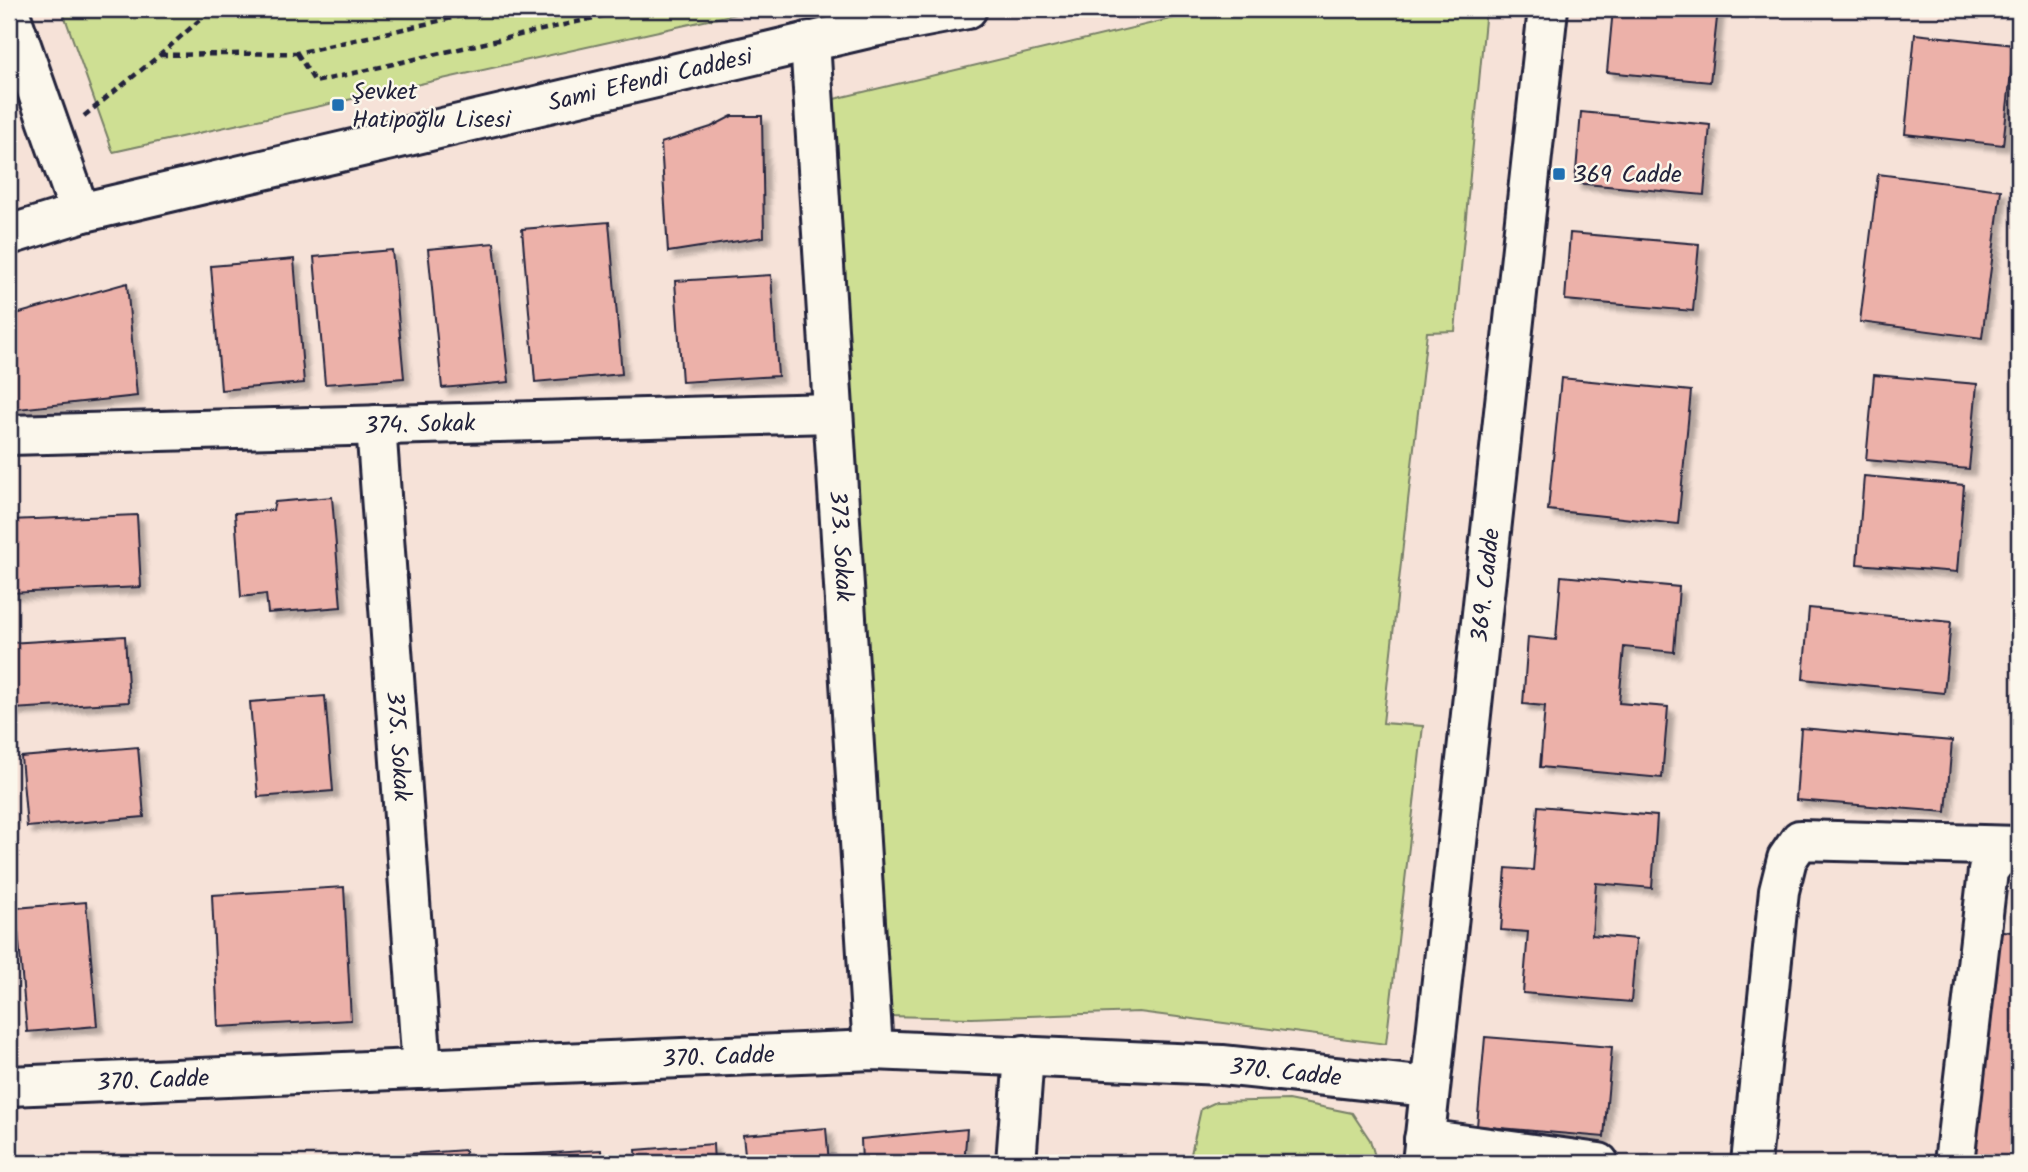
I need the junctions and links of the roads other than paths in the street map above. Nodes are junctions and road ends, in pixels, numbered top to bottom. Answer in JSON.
{"nodes":[{"id":1,"x":967,"y":9,"type":"edge"},
{"id":2,"x":1548,"y":9,"type":"edge"},
{"id":3,"x":9,"y":11,"type":"edge"},
{"id":4,"x":810,"y":41,"type":"junction"},
{"id":5,"x":80,"y":213,"type":"junction"},
{"id":6,"x":9,"y":235,"type":"edge"},
{"id":7,"x":833,"y":413,"type":"junction"},
{"id":8,"x":376,"y":425,"type":"junction"},
{"id":9,"x":9,"y":435,"type":"edge"},
{"id":10,"x":2019,"y":847,"type":"edge"},
{"id":11,"x":873,"y":1050,"type":"junction"},
{"id":12,"x":1024,"y":1055,"type":"junction"},
{"id":13,"x":422,"y":1069,"type":"junction"},
{"id":14,"x":9,"y":1086,"type":"edge"},
{"id":15,"x":1429,"y":1087,"type":"junction"},
{"id":16,"x":1423,"y":1151,"type":"edge"},
{"id":17,"x":1016,"y":1163,"type":"edge"},
{"id":18,"x":1599,"y":1163,"type":"edge"},
{"id":19,"x":1751,"y":1163,"type":"edge"},
{"id":20,"x":1954,"y":1163,"type":"edge"}],
"edges":[{"from":1,"to":4,"type":"street","name":"Sami Efendi Caddesi"},
{"from":2,"to":15,"type":"street","name":"369. Cadde"},
{"from":3,"to":5,"type":"street"},
{"from":4,"to":5,"type":"street","name":"Sami Efendi Caddesi"},
{"from":4,"to":7,"type":"street","name":"373. Sokak"},
{"from":5,"to":6,"type":"street","name":"Sami Efendi Caddesi"},
{"from":7,"to":8,"type":"street","name":"374. Sokak"},
{"from":7,"to":11,"type":"street","name":"373. Sokak"},
{"from":8,"to":9,"type":"street","name":"374. Sokak"},
{"from":8,"to":13,"type":"street","name":"375. Sokak"},
{"from":10,"to":19,"type":"street"},
{"from":10,"to":20,"type":"street"},
{"from":11,"to":12,"type":"street","name":"370. Cadde"},
{"from":11,"to":13,"type":"street","name":"370. Cadde"},
{"from":12,"to":15,"type":"street","name":"370. Cadde"},
{"from":12,"to":17,"type":"street"},
{"from":13,"to":14,"type":"street","name":"370. Cadde"},
{"from":15,"to":16,"type":"street","name":"369. Cadde"},
{"from":16,"to":18,"type":"street"}]}
